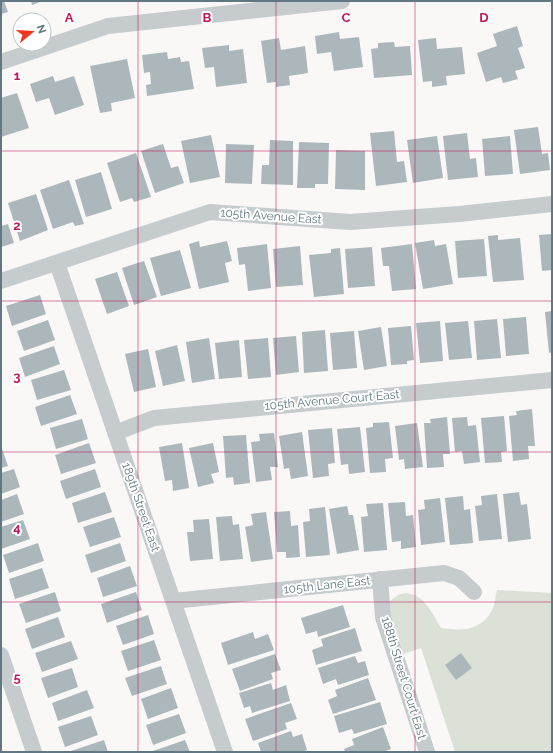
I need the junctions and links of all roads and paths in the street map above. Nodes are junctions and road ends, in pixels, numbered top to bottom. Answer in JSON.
{"nodes":[{"id":1,"x":342,"y":1,"type":"edge"},
{"id":2,"x":1,"y":62,"type":"edge"},
{"id":3,"x":552,"y":204,"type":"edge"},
{"id":4,"x":57,"y":263,"type":"junction"},
{"id":5,"x":1,"y":281,"type":"edge"},
{"id":6,"x":552,"y":380,"type":"edge"},
{"id":7,"x":115,"y":433,"type":"junction"},
{"id":8,"x":380,"y":579,"type":"junction"},
{"id":9,"x":474,"y":592,"type":"dead end"},
{"id":10,"x":173,"y":601,"type":"junction"},
{"id":11,"x":1,"y":655,"type":"edge"},
{"id":12,"x":34,"y":752,"type":"edge"},
{"id":13,"x":225,"y":752,"type":"edge"},
{"id":14,"x":427,"y":752,"type":"edge"}],
"edges":[{"from":1,"to":2,"type":"street"},
{"from":3,"to":4,"type":"street","name":"105th Avenue East"},
{"from":4,"to":5,"type":"street","name":"105th Avenue East"},
{"from":4,"to":7,"type":"street","name":"189th Street East"},
{"from":6,"to":7,"type":"street","name":"105th Avenue Court East"},
{"from":7,"to":10,"type":"street","name":"189th Street East"},
{"from":8,"to":9,"type":"street","name":"105th Lane East"},
{"from":8,"to":10,"type":"street","name":"105th Lane East"},
{"from":8,"to":14,"type":"street","name":"188th Street Court East"},
{"from":10,"to":13,"type":"street","name":"189th Street East"},
{"from":11,"to":12,"type":"street"}]}
